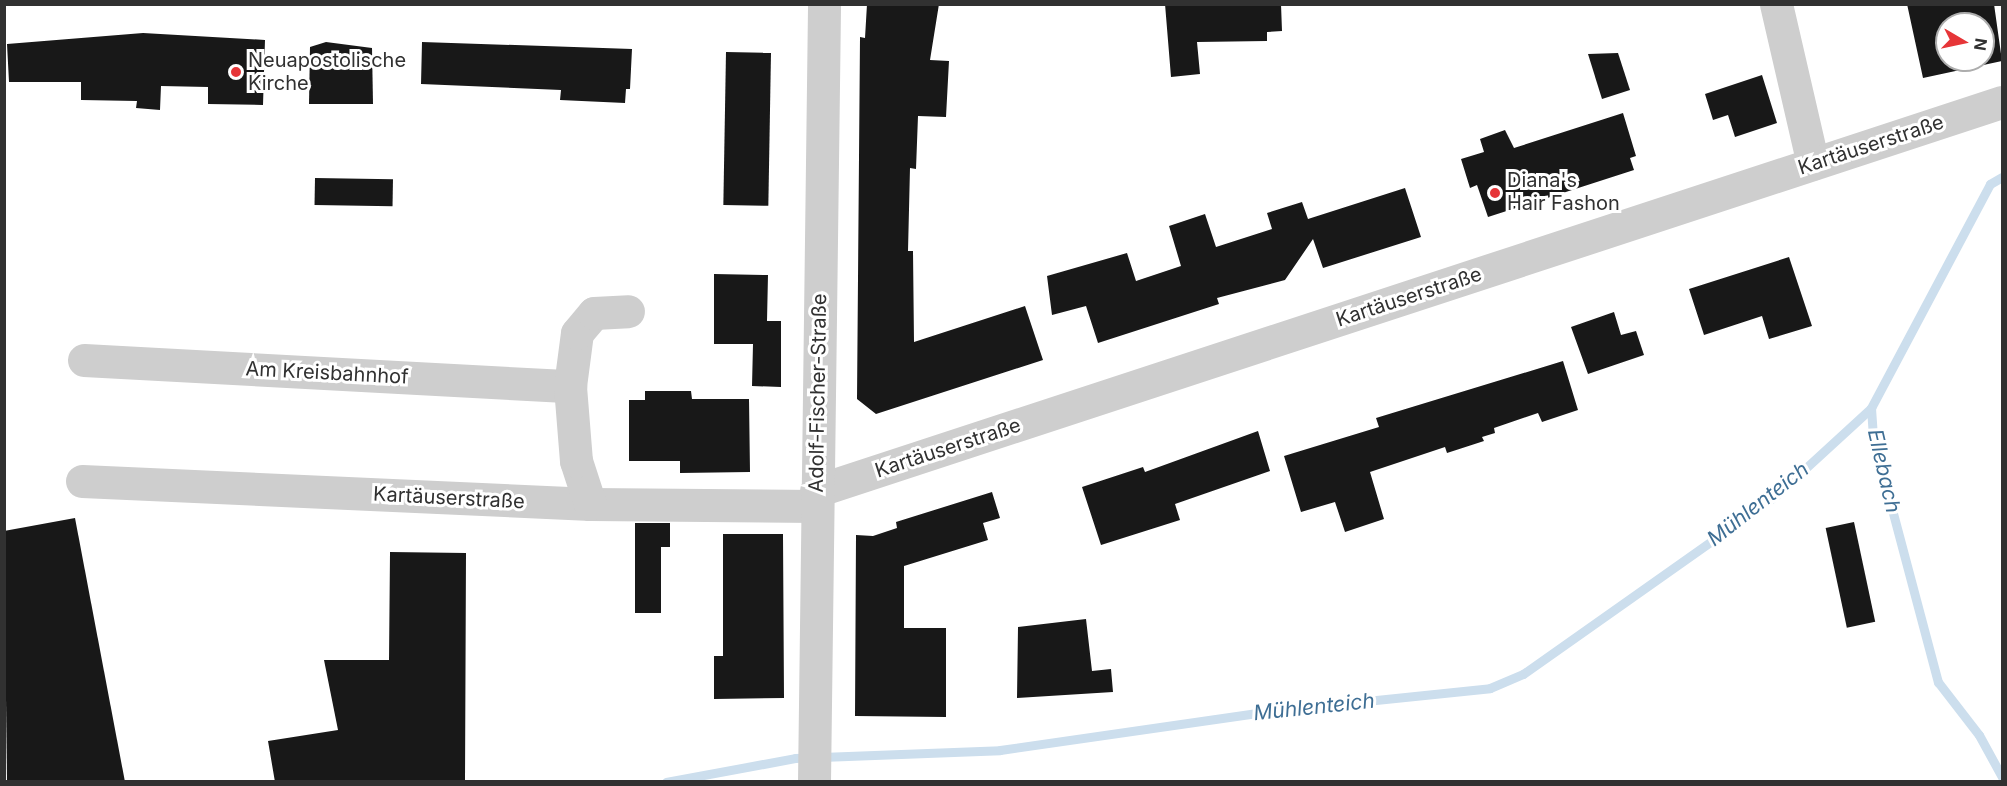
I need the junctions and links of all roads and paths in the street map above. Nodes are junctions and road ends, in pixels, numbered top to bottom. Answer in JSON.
{"nodes":[{"id":1,"x":824,"y":4,"type":"edge"},
{"id":2,"x":1776,"y":4,"type":"edge"},
{"id":3,"x":2002,"y":102,"type":"edge"},
{"id":4,"x":1813,"y":164,"type":"junction"},
{"id":5,"x":628,"y":311,"type":"dead end"},
{"id":6,"x":84,"y":360,"type":"dead end"},
{"id":7,"x":570,"y":386,"type":"junction"},
{"id":8,"x":81,"y":481,"type":"dead end"},
{"id":9,"x":816,"y":499,"type":"junction"},
{"id":10,"x":590,"y":504,"type":"junction"},
{"id":11,"x":814,"y":780,"type":"edge"}],
"edges":[{"from":1,"to":9,"type":"street","name":"Adolf-Fischer-Straße"},
{"from":2,"to":4,"type":"street"},
{"from":3,"to":4,"type":"street","name":"Kartäuserstraße"},
{"from":4,"to":9,"type":"street","name":"Kartäuserstraße"},
{"from":5,"to":7,"type":"street"},
{"from":6,"to":7,"type":"street","name":"Am Kreisbahnhof"},
{"from":7,"to":10,"type":"street"},
{"from":8,"to":10,"type":"street","name":"Kartäuserstraße"},
{"from":9,"to":10,"type":"street","name":"Kartäuserstraße"},
{"from":9,"to":11,"type":"street","name":"Adolf-Fischer-Straße"}]}
